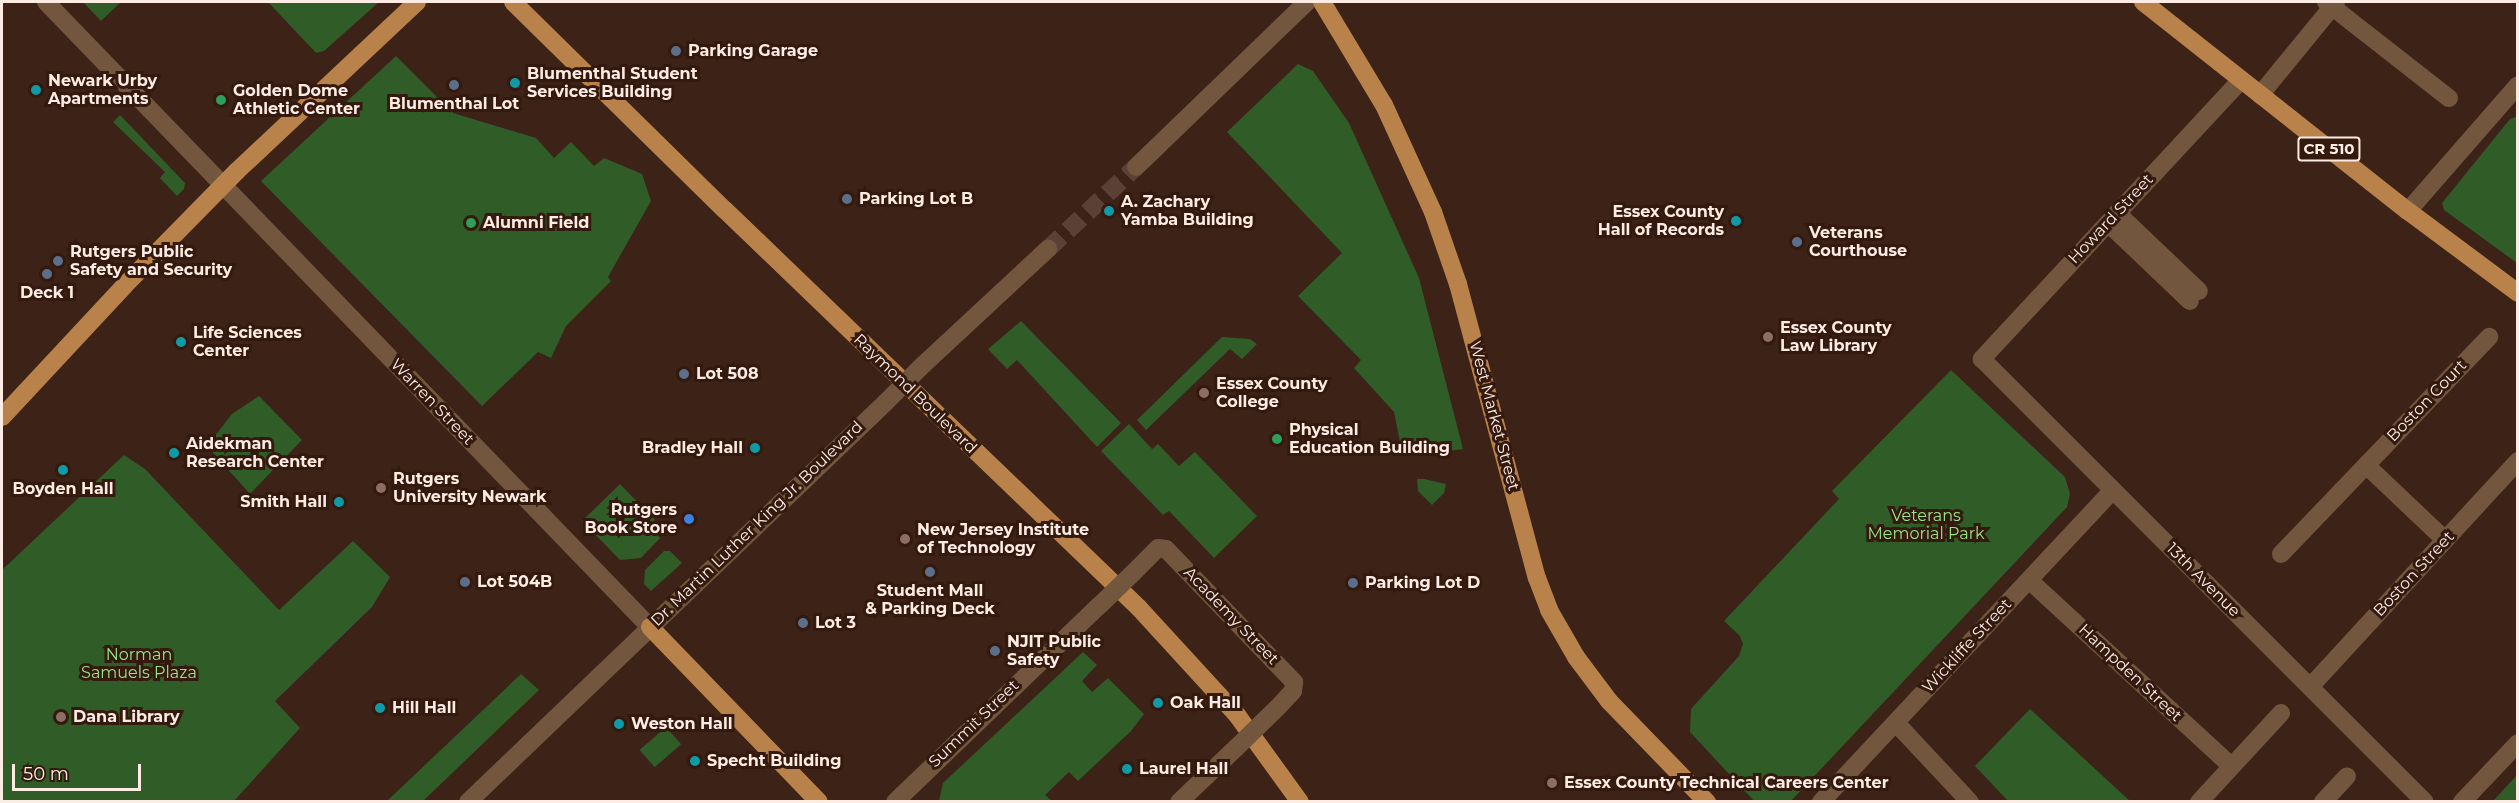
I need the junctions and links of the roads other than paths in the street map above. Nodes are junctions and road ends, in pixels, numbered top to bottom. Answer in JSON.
{"nodes":[{"id":1,"x":46,"y":2,"type":"edge"},
{"id":2,"x":417,"y":2,"type":"edge"},
{"id":3,"x":513,"y":2,"type":"edge"},
{"id":4,"x":1307,"y":2,"type":"edge"},
{"id":5,"x":1322,"y":2,"type":"edge"},
{"id":6,"x":2143,"y":2,"type":"edge"},
{"id":7,"x":2331,"y":3,"type":"edge"},
{"id":8,"x":2241,"y":80,"type":"junction"},
{"id":9,"x":2517,"y":85,"type":"edge"},
{"id":10,"x":2260,"y":95,"type":"junction"},
{"id":11,"x":2448,"y":98,"type":"dead end"},
{"id":12,"x":1136,"y":167,"type":"tunnel mouth"},
{"id":13,"x":222,"y":187,"type":"junction"},
{"id":14,"x":2408,"y":211,"type":"junction"},
{"id":15,"x":2112,"y":218,"type":"junction"},
{"id":16,"x":1048,"y":249,"type":"tunnel mouth"},
{"id":17,"x":2517,"y":293,"type":"edge"},
{"id":18,"x":2195,"y":296,"type":"dead end"},
{"id":19,"x":2489,"y":337,"type":"dead end"},
{"id":20,"x":1982,"y":359,"type":"joint"},
{"id":21,"x":2,"y":417,"type":"edge"},
{"id":22,"x":2517,"y":461,"type":"edge"},
{"id":23,"x":2366,"y":465,"type":"junction"},
{"id":24,"x":2113,"y":489,"type":"junction"},
{"id":25,"x":2445,"y":540,"type":"junction"},
{"id":26,"x":1158,"y":548,"type":"joint"},
{"id":27,"x":2281,"y":554,"type":"dead end"},
{"id":28,"x":2030,"y":580,"type":"junction"},
{"id":29,"x":650,"y":627,"type":"junction"},
{"id":30,"x":2310,"y":687,"type":"junction"},
{"id":31,"x":2282,"y":713,"type":"dead end"},
{"id":32,"x":1896,"y":723,"type":"junction"},
{"id":33,"x":2517,"y":743,"type":"edge"},
{"id":34,"x":2231,"y":766,"type":"junction"},
{"id":35,"x":2347,"y":776,"type":"dead end"},
{"id":36,"x":468,"y":801,"type":"edge"},
{"id":37,"x":819,"y":801,"type":"edge"},
{"id":38,"x":895,"y":801,"type":"edge"},
{"id":39,"x":1179,"y":801,"type":"edge"},
{"id":40,"x":1300,"y":801,"type":"edge"},
{"id":41,"x":1707,"y":801,"type":"edge"},
{"id":42,"x":1821,"y":801,"type":"edge"},
{"id":43,"x":1970,"y":801,"type":"edge"},
{"id":44,"x":2199,"y":801,"type":"edge"},
{"id":45,"x":2323,"y":801,"type":"edge"},
{"id":46,"x":2425,"y":801,"type":"edge"},
{"id":47,"x":2462,"y":801,"type":"edge"}],
"edges":[{"from":1,"to":13,"type":"street","name":"Warren Street"},
{"from":2,"to":13,"type":"main road"},
{"from":3,"to":40,"type":"main road","name":"Raymond Boulevard"},
{"from":4,"to":12,"type":"street"},
{"from":5,"to":41,"type":"main road","name":"West Market Street"},
{"from":6,"to":8,"type":"main road","number":"CR 510"},
{"from":7,"to":10,"type":"street"},
{"from":7,"to":11,"type":"street"},
{"from":8,"to":10,"type":"main road","number":"CR 510"},
{"from":8,"to":15,"type":"street","name":"Howard Street"},
{"from":9,"to":14,"type":"street"},
{"from":10,"to":14,"type":"main road","number":"CR 510"},
{"from":13,"to":21,"type":"main road"},
{"from":13,"to":29,"type":"street","name":"Warren Street"},
{"from":14,"to":17,"type":"main road","number":"CR 510"},
{"from":15,"to":18,"type":"street"},
{"from":15,"to":20,"type":"street","name":"Howard Street"},
{"from":16,"to":29,"type":"street","name":"Dr. Martin Luther King Jr. Boulevard","bridge":true},
{"from":19,"to":23,"type":"street","name":"Boston Court"},
{"from":20,"to":24,"type":"street","name":"13th Avenue"},
{"from":22,"to":25,"type":"street","name":"Boston Street"},
{"from":23,"to":25,"type":"street"},
{"from":23,"to":27,"type":"street","name":"Boston Court"},
{"from":24,"to":28,"type":"street","name":"Wickliffe Street"},
{"from":24,"to":30,"type":"street","name":"13th Avenue"},
{"from":25,"to":30,"type":"street","name":"Boston Street"},
{"from":26,"to":38,"type":"street","name":"Summit Street","bridge":true},
{"from":26,"to":39,"type":"street","name":"Academy Street","bridge":true},
{"from":28,"to":32,"type":"street","name":"Wickliffe Street"},
{"from":28,"to":34,"type":"street","name":"Hampden Street"},
{"from":29,"to":36,"type":"street","name":"Dr. Martin Luther King Jr. Boulevard"},
{"from":29,"to":37,"type":"main road","name":"Warren Street"},
{"from":30,"to":46,"type":"street","name":"13th Avenue"},
{"from":31,"to":34,"type":"street"},
{"from":32,"to":42,"type":"street","name":"Wickliffe Street"},
{"from":32,"to":43,"type":"street"},
{"from":33,"to":47,"type":"street"},
{"from":34,"to":44,"type":"street"},
{"from":35,"to":45,"type":"street"}]}
